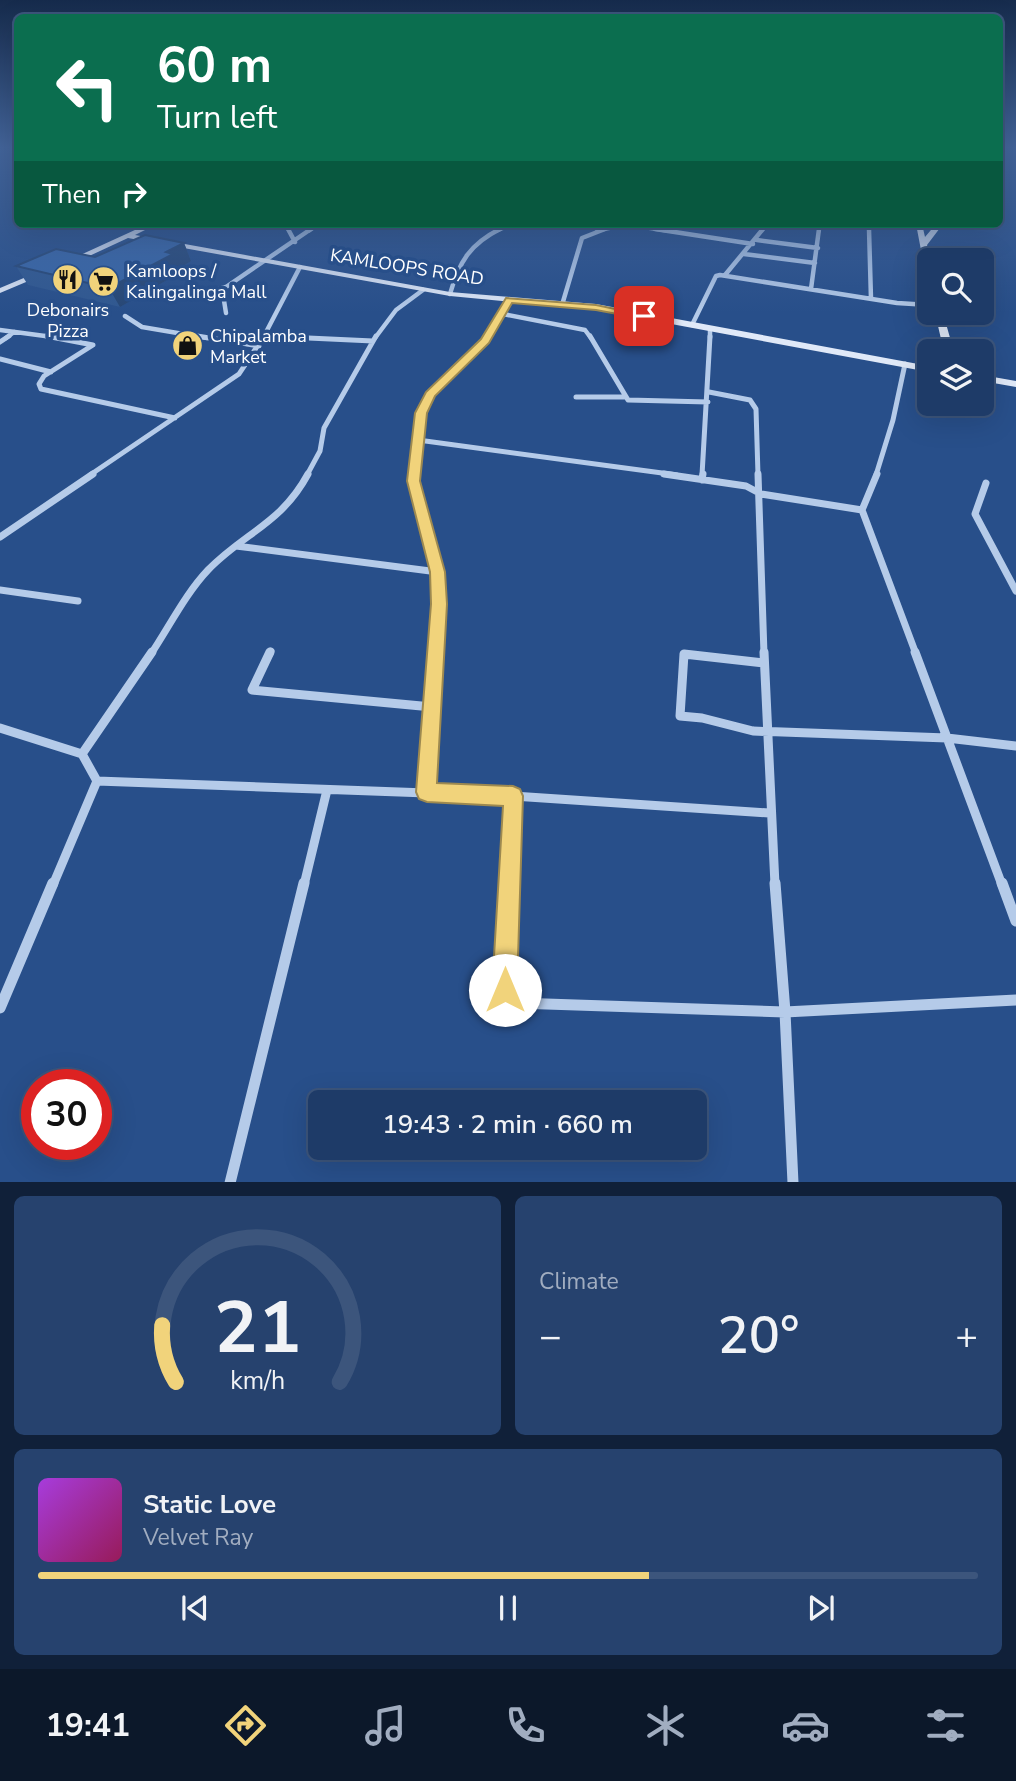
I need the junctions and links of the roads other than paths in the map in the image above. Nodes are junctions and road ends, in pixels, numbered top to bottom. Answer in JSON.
{"nodes":[{"id":1,"x":145,"y":228,"type":"edge"},
{"id":2,"x":287,"y":228,"type":"edge"},
{"id":3,"x":314,"y":228,"type":"edge"},
{"id":4,"x":503,"y":228,"type":"edge"},
{"id":5,"x":611,"y":228,"type":"edge"},
{"id":6,"x":654,"y":228,"type":"edge"},
{"id":7,"x":764,"y":228,"type":"edge"},
{"id":8,"x":820,"y":228,"type":"edge"},
{"id":9,"x":869,"y":228,"type":"edge"},
{"id":10,"x":920,"y":228,"type":"edge"},
{"id":11,"x":937,"y":228,"type":"edge"},
{"id":12,"x":128,"y":236,"type":"junction"},
{"id":13,"x":757,"y":240,"type":"junction"},
{"id":14,"x":295,"y":242,"type":"junction"},
{"id":15,"x":753,"y":244,"type":"junction"},
{"id":16,"x":923,"y":245,"type":"junction"},
{"id":17,"x":818,"y":248,"type":"junction"},
{"id":18,"x":924,"y":248,"type":"edge"},
{"id":19,"x":744,"y":254,"type":"junction"},
{"id":20,"x":263,"y":261,"type":"junction"},
{"id":21,"x":815,"y":263,"type":"junction"},
{"id":22,"x":64,"y":264,"type":"edge"},
{"id":23,"x":300,"y":267,"type":"junction"},
{"id":24,"x":52,"y":269,"type":"edge"},
{"id":25,"x":725,"y":275,"type":"junction"},
{"id":26,"x":222,"y":289,"type":"junction"},
{"id":27,"x":423,"y":289,"type":"junction"},
{"id":28,"x":810,"y":289,"type":"junction"},
{"id":29,"x":0,"y":291,"type":"edge"},
{"id":30,"x":207,"y":292,"type":"dead end"},
{"id":31,"x":450,"y":295,"type":"junction"},
{"id":32,"x":871,"y":299,"type":"junction"},
{"id":33,"x":509,"y":300,"type":"junction"},
{"id":34,"x":917,"y":304,"type":"edge"},
{"id":35,"x":562,"y":305,"type":"junction"},
{"id":36,"x":226,"y":313,"type":"dead end"},
{"id":37,"x":503,"y":314,"type":"junction"},
{"id":38,"x":125,"y":316,"type":"dead end"},
{"id":39,"x":691,"y":326,"type":"junction"},
{"id":40,"x":710,"y":329,"type":"junction"},
{"id":41,"x":0,"y":330,"type":"edge"},
{"id":42,"x":14,"y":332,"type":"junction"},
{"id":43,"x":265,"y":336,"type":"junction"},
{"id":44,"x":373,"y":341,"type":"junction"},
{"id":45,"x":0,"y":342,"type":"edge"},
{"id":46,"x":259,"y":346,"type":"junction"},
{"id":47,"x":0,"y":359,"type":"edge"},
{"id":48,"x":882,"y":360,"type":"junction"},
{"id":49,"x":917,"y":361,"type":"edge"},
{"id":50,"x":905,"y":364,"type":"junction"},
{"id":51,"x":917,"y":366,"type":"edge"},
{"id":52,"x":52,"y":372,"type":"junction"},
{"id":53,"x":994,"y":379,"type":"edge"},
{"id":54,"x":1011,"y":384,"type":"edge"},
{"id":55,"x":709,"y":392,"type":"junction"},
{"id":56,"x":576,"y":397,"type":"dead end"},
{"id":57,"x":624,"y":397,"type":"junction"},
{"id":58,"x":708,"y":402,"type":"junction"},
{"id":59,"x":175,"y":418,"type":"junction"},
{"id":60,"x":418,"y":440,"type":"junction"},
{"id":61,"x":702,"y":480,"type":"junction"},
{"id":62,"x":986,"y":483,"type":"dead end"},
{"id":63,"x":761,"y":494,"type":"junction"},
{"id":64,"x":862,"y":510,"type":"junction"},
{"id":65,"x":0,"y":537,"type":"edge"},
{"id":66,"x":236,"y":546,"type":"junction"},
{"id":67,"x":438,"y":572,"type":"junction"},
{"id":68,"x":0,"y":590,"type":"edge"},
{"id":69,"x":1016,"y":591,"type":"edge"},
{"id":70,"x":78,"y":601,"type":"dead end"},
{"id":71,"x":271,"y":651,"type":"dead end"},
{"id":72,"x":764,"y":663,"type":"junction"},
{"id":73,"x":432,"y":707,"type":"junction"},
{"id":74,"x":0,"y":728,"type":"edge"},
{"id":75,"x":767,"y":732,"type":"junction"},
{"id":76,"x":947,"y":738,"type":"junction"},
{"id":77,"x":1016,"y":746,"type":"edge"},
{"id":78,"x":82,"y":754,"type":"junction"},
{"id":79,"x":97,"y":781,"type":"junction"},
{"id":80,"x":327,"y":790,"type":"junction"},
{"id":81,"x":427,"y":792,"type":"junction"},
{"id":82,"x":513,"y":796,"type":"junction"},
{"id":83,"x":769,"y":813,"type":"junction"},
{"id":84,"x":1016,"y":921,"type":"edge"},
{"id":85,"x":5,"y":983,"type":"edge"},
{"id":86,"x":1016,"y":1000,"type":"edge"},
{"id":87,"x":0,"y":1008,"type":"edge"},
{"id":88,"x":785,"y":1012,"type":"junction"},
{"id":89,"x":230,"y":1182,"type":"edge"},
{"id":90,"x":793,"y":1182,"type":"edge"}],
"edges":[{"from":1,"to":12,"type":"main road"},
{"from":2,"to":14,"type":"street"},
{"from":3,"to":14,"type":"street"},
{"from":4,"to":31,"type":"street"},
{"from":5,"to":35,"type":"street"},
{"from":6,"to":15,"type":"street"},
{"from":7,"to":13,"type":"street"},
{"from":8,"to":17,"type":"street"},
{"from":9,"to":32,"type":"street"},
{"from":10,"to":16,"type":"main road"},
{"from":11,"to":16,"type":"main road"},
{"from":12,"to":20,"type":"main road","name":"KAMLOOPS ROAD"},
{"from":12,"to":22,"type":"main road"},
{"from":13,"to":15,"type":"street"},
{"from":13,"to":17,"type":"street"},
{"from":14,"to":20,"type":"street"},
{"from":15,"to":19,"type":"street"},
{"from":16,"to":18,"type":"main road"},
{"from":17,"to":21,"type":"street"},
{"from":19,"to":21,"type":"street"},
{"from":19,"to":25,"type":"street"},
{"from":20,"to":23,"type":"main road","name":"KAMLOOPS ROAD"},
{"from":20,"to":26,"type":"street"},
{"from":21,"to":28,"type":"street"},
{"from":23,"to":27,"type":"main road","name":"KAMLOOPS ROAD"},
{"from":23,"to":43,"type":"street"},
{"from":24,"to":29,"type":"main road"},
{"from":25,"to":28,"type":"street"},
{"from":25,"to":39,"type":"street"},
{"from":26,"to":30,"type":"street"},
{"from":26,"to":36,"type":"street"},
{"from":27,"to":31,"type":"main road","name":"KAMLOOPS ROAD"},
{"from":27,"to":44,"type":"street"},
{"from":28,"to":32,"type":"street"},
{"from":31,"to":33,"type":"main road","name":"KAMLOOPS ROAD"},
{"from":32,"to":34,"type":"street"},
{"from":33,"to":35,"type":"main road","name":"KAMLOOPS ROAD"},
{"from":33,"to":37,"type":"street"},
{"from":35,"to":39,"type":"main road","name":"KAMLOOPS ROAD"},
{"from":37,"to":57,"type":"street"},
{"from":37,"to":60,"type":"street"},
{"from":38,"to":46,"type":"street"},
{"from":39,"to":40,"type":"main road","name":"KAMLOOPS ROAD"},
{"from":40,"to":48,"type":"main road","name":"KAMLOOPS ROAD"},
{"from":40,"to":55,"type":"street"},
{"from":41,"to":42,"type":"street"},
{"from":42,"to":45,"type":"street"},
{"from":42,"to":52,"type":"street"},
{"from":43,"to":44,"type":"street"},
{"from":43,"to":46,"type":"street"},
{"from":44,"to":66,"type":"street"},
{"from":46,"to":59,"type":"street"},
{"from":47,"to":52,"type":"street"},
{"from":48,"to":49,"type":"main road"},
{"from":48,"to":50,"type":"main road","name":"KAMLOOPS ROAD"},
{"from":50,"to":51,"type":"main road","name":"KAMLOOPS ROAD"},
{"from":50,"to":64,"type":"street"},
{"from":52,"to":59,"type":"street"},
{"from":53,"to":54,"type":"main road"},
{"from":55,"to":58,"type":"street"},
{"from":55,"to":63,"type":"street"},
{"from":56,"to":57,"type":"street"},
{"from":57,"to":58,"type":"street"},
{"from":58,"to":61,"type":"street"},
{"from":59,"to":65,"type":"street"},
{"from":60,"to":61,"type":"street"},
{"from":60,"to":67,"type":"street"},
{"from":61,"to":63,"type":"street"},
{"from":62,"to":69,"type":"street"},
{"from":63,"to":64,"type":"street"},
{"from":63,"to":72,"type":"street"},
{"from":64,"to":76,"type":"street"},
{"from":66,"to":67,"type":"street"},
{"from":66,"to":78,"type":"street"},
{"from":67,"to":73,"type":"street"},
{"from":68,"to":70,"type":"street"},
{"from":71,"to":73,"type":"street"},
{"from":72,"to":75,"type":"street"},
{"from":72,"to":75,"type":"street"},
{"from":73,"to":81,"type":"street"},
{"from":74,"to":78,"type":"street"},
{"from":75,"to":76,"type":"street"},
{"from":75,"to":83,"type":"street"},
{"from":76,"to":77,"type":"street"},
{"from":76,"to":84,"type":"street"},
{"from":78,"to":79,"type":"street"},
{"from":79,"to":80,"type":"street"},
{"from":79,"to":85,"type":"street"},
{"from":80,"to":81,"type":"street"},
{"from":80,"to":89,"type":"street"},
{"from":81,"to":82,"type":"street"},
{"from":82,"to":83,"type":"street"},
{"from":82,"to":88,"type":"street"},
{"from":83,"to":88,"type":"street"},
{"from":85,"to":87,"type":"street"},
{"from":86,"to":88,"type":"street"},
{"from":88,"to":90,"type":"street"}]}
